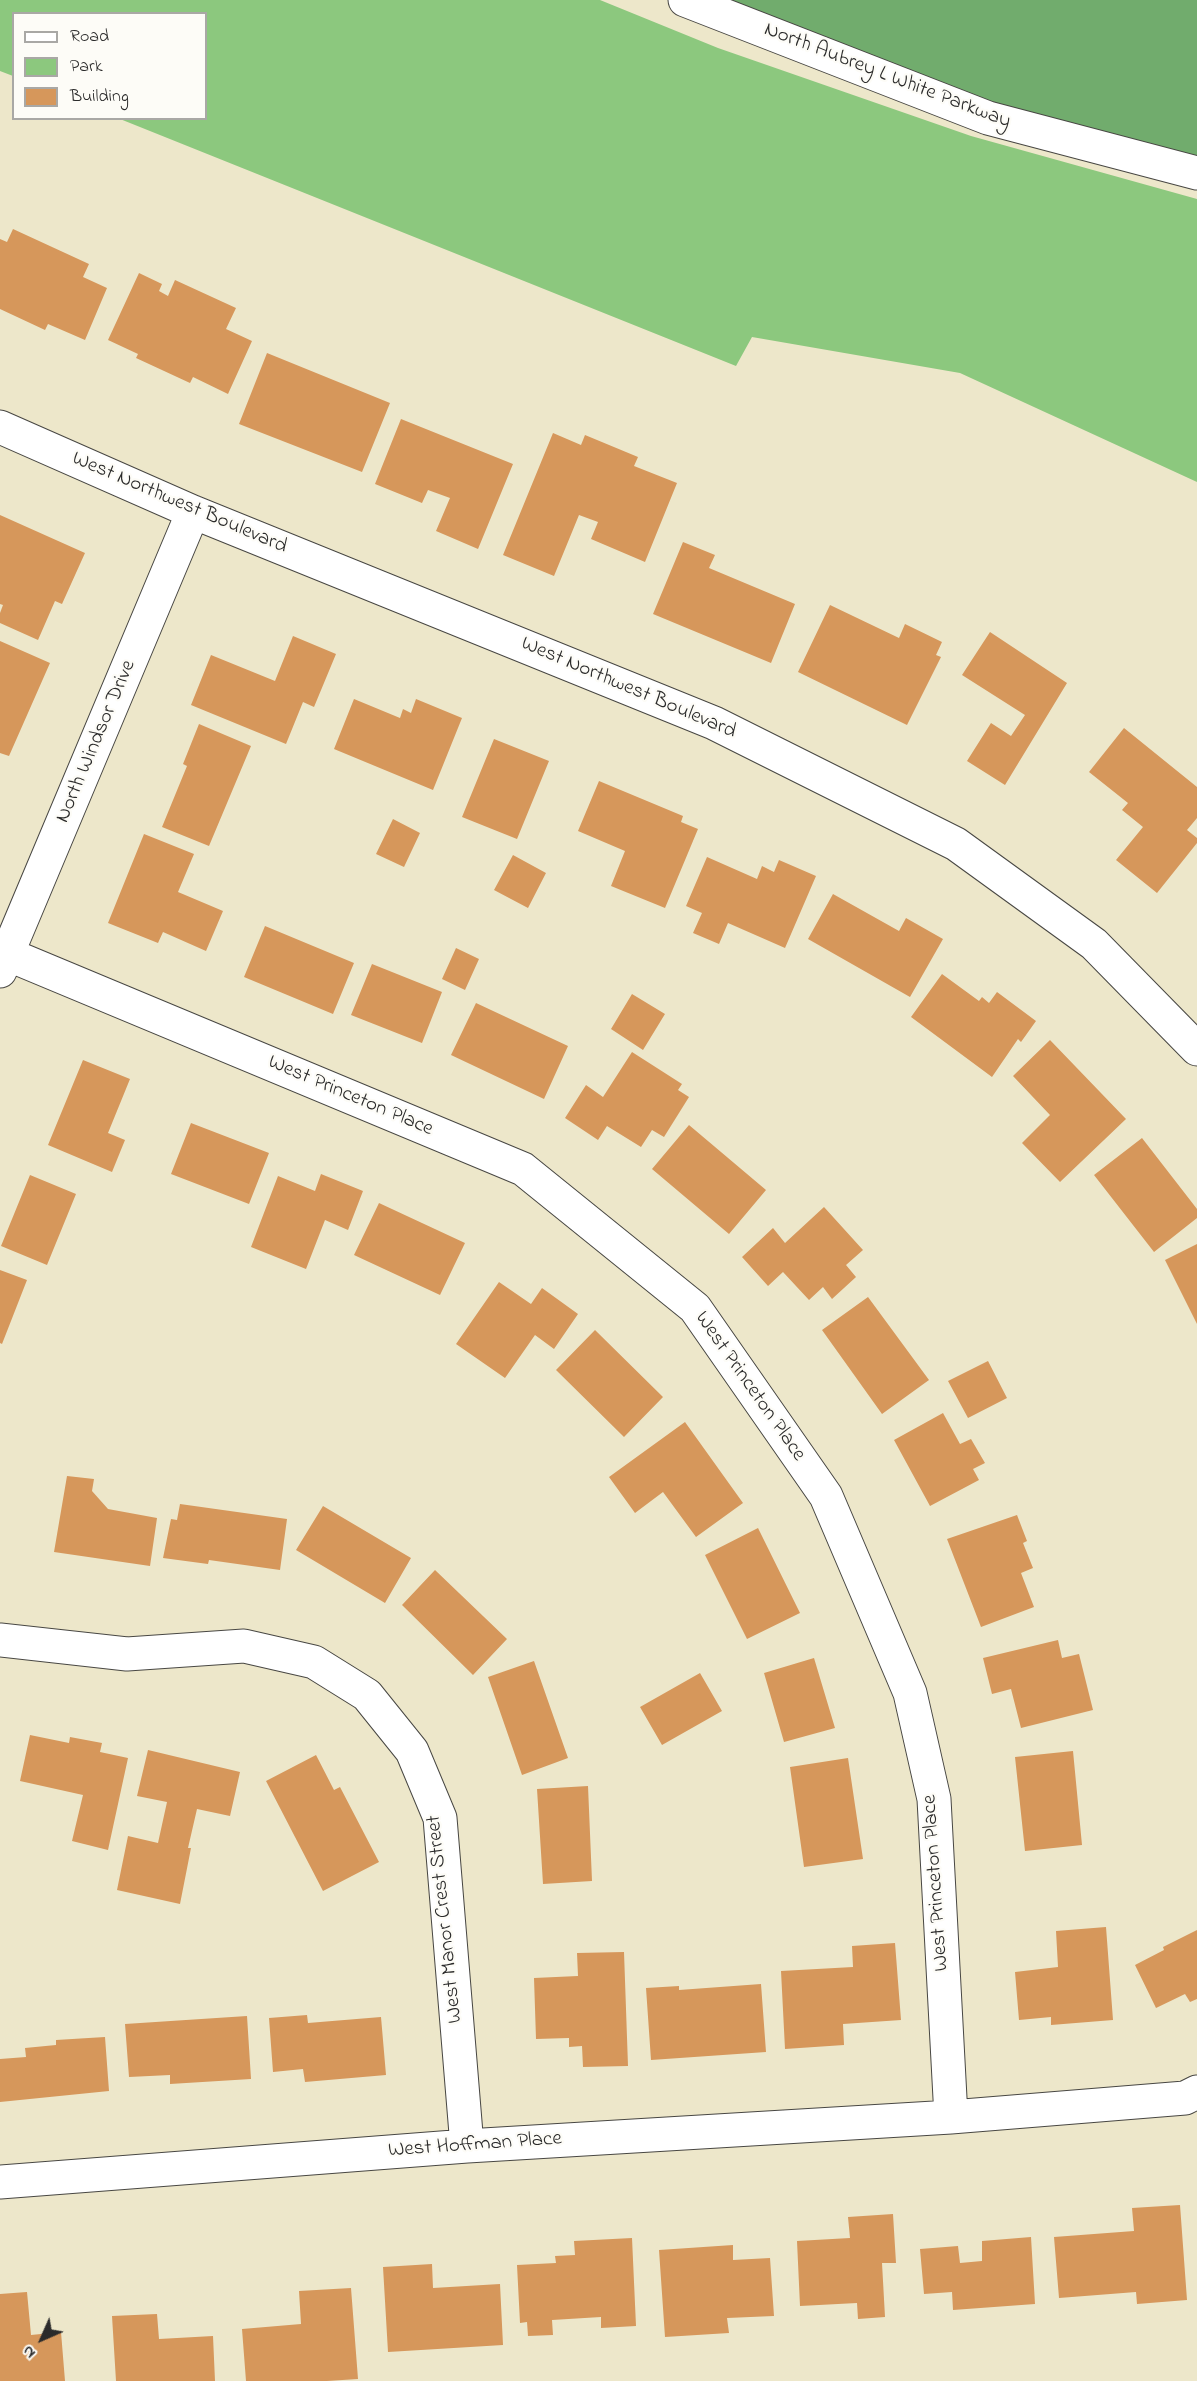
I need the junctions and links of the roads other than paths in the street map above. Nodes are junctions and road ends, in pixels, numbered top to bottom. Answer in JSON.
{"nodes":[{"id":1,"x":685,"y":0,"type":"edge"},
{"id":2,"x":1197,"y":173,"type":"edge"},
{"id":3,"x":0,"y":427,"type":"edge"},
{"id":4,"x":193,"y":512,"type":"junction"},
{"id":5,"x":2,"y":959,"type":"edge"},
{"id":6,"x":1197,"y":1049,"type":"edge"},
{"id":7,"x":0,"y":1640,"type":"edge"},
{"id":8,"x":1197,"y":2092,"type":"edge"},
{"id":9,"x":951,"y":2117,"type":"junction"},
{"id":10,"x":467,"y":2146,"type":"junction"},
{"id":11,"x":0,"y":2182,"type":"edge"}],
"edges":[{"from":1,"to":2,"type":"street","name":"North Aubrey L White Parkway"},
{"from":3,"to":4,"type":"street","name":"West Northwest Boulevard"},
{"from":4,"to":5,"type":"street","name":"North Windsor Drive"},
{"from":4,"to":6,"type":"street","name":"West Northwest Boulevard"},
{"from":5,"to":9,"type":"street","name":"West Princeton Place"},
{"from":7,"to":10,"type":"street","name":"West Manor Crest Street"},
{"from":8,"to":9,"type":"street"},
{"from":9,"to":10,"type":"street","name":"West Hoffman Place"},
{"from":10,"to":11,"type":"street","name":"West Hoffman Place"}]}
